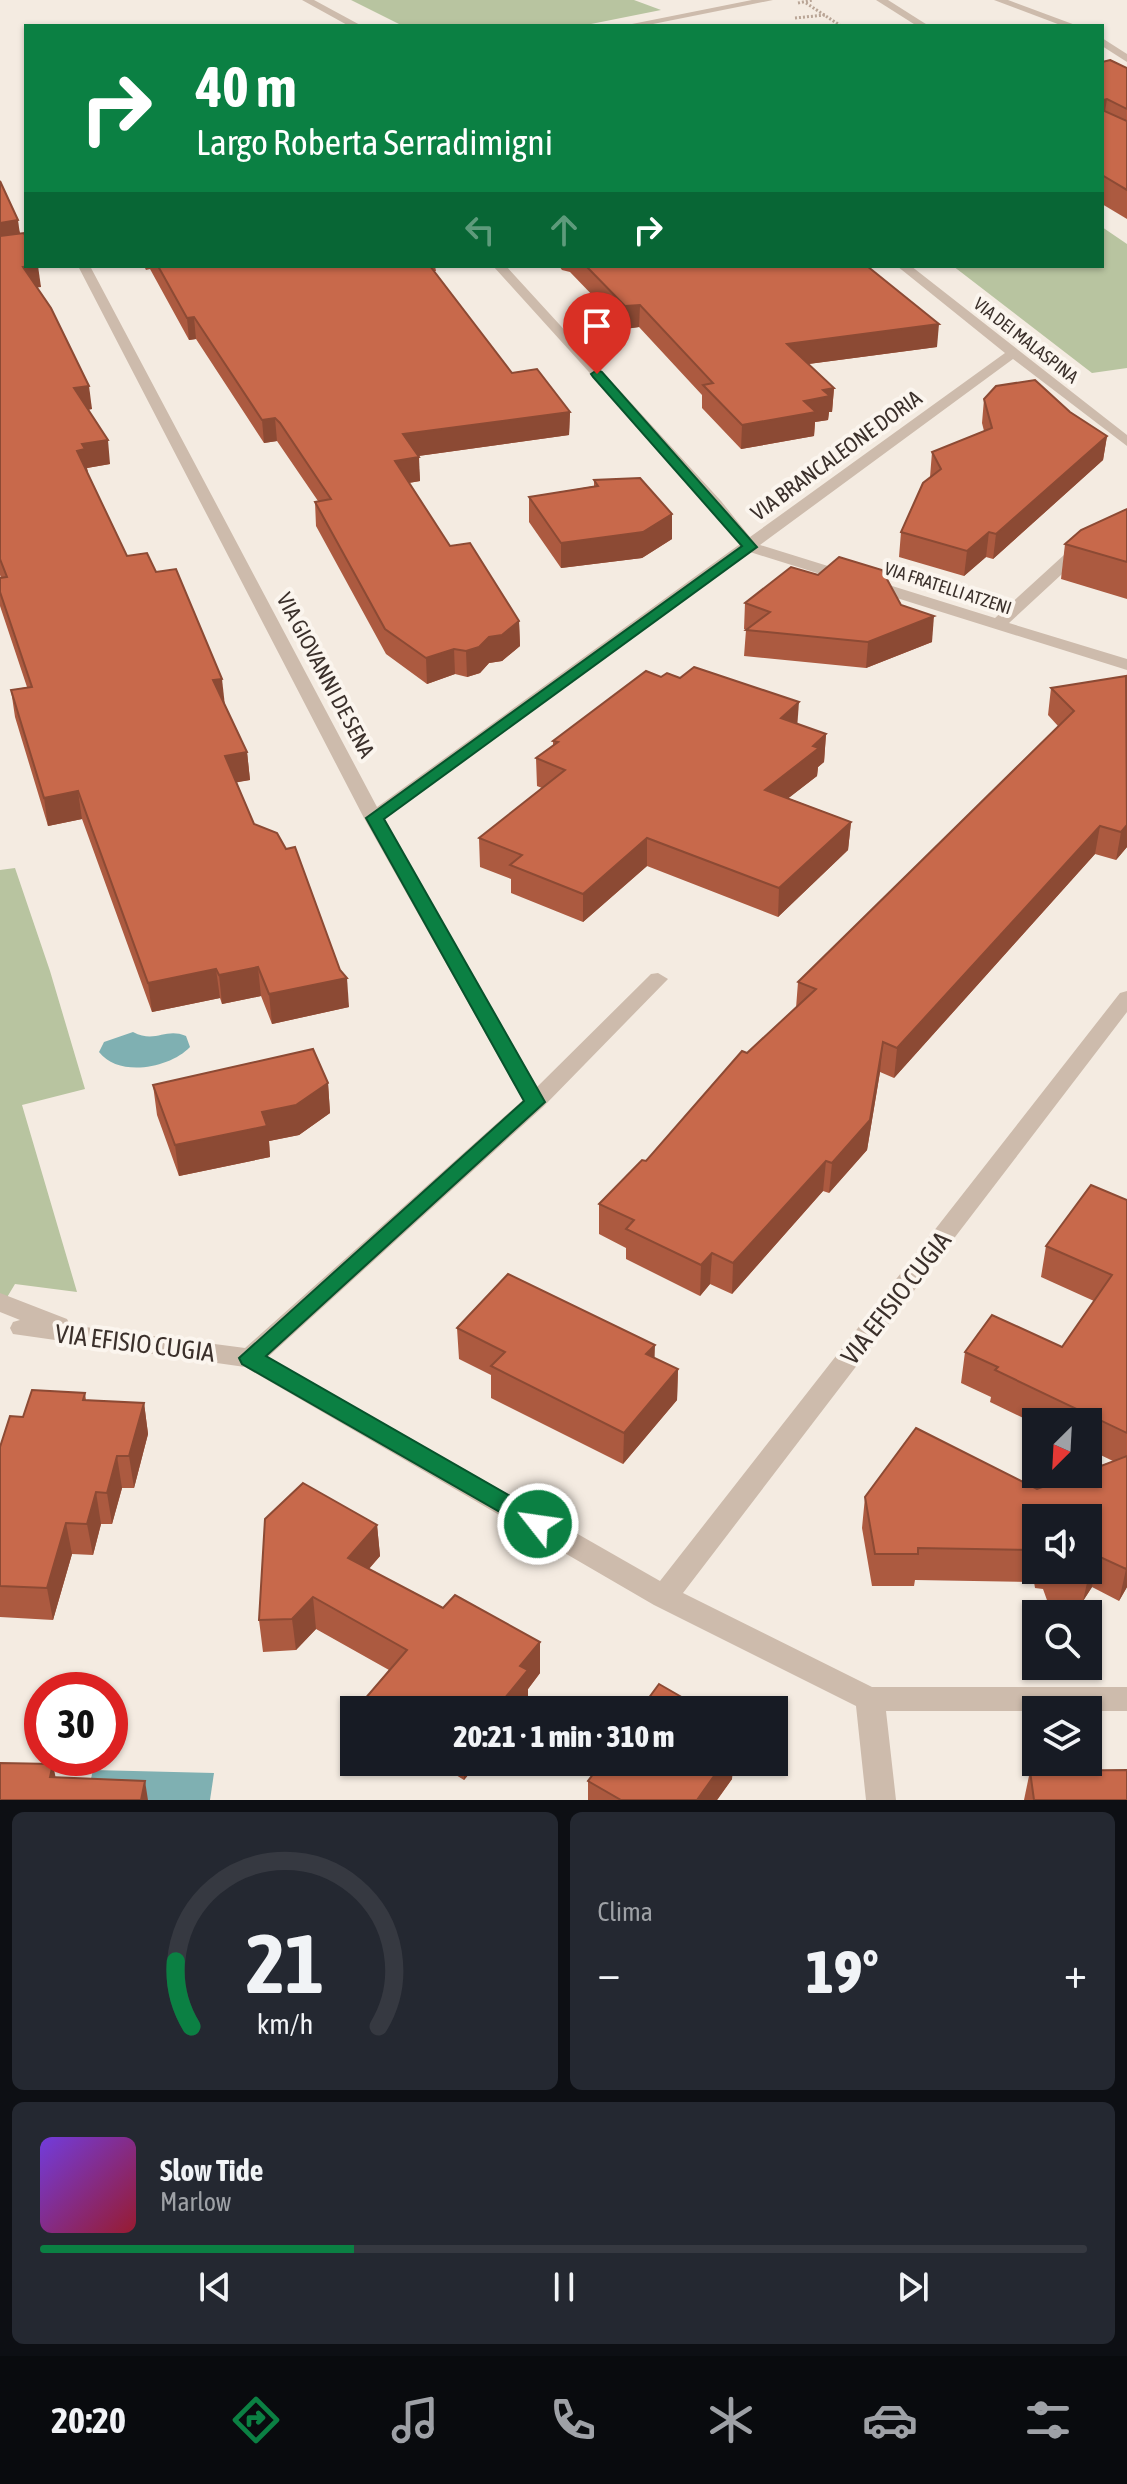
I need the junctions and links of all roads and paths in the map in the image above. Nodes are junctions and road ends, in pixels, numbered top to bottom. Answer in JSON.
{"nodes":[{"id":1,"x":307,"y":0,"type":"edge"},
{"id":2,"x":768,"y":0,"type":"edge"},
{"id":3,"x":802,"y":0,"type":"edge"},
{"id":4,"x":881,"y":0,"type":"edge"},
{"id":5,"x":999,"y":0,"type":"edge"},
{"id":6,"x":353,"y":24,"type":"edge"},
{"id":7,"x":638,"y":24,"type":"edge"},
{"id":8,"x":838,"y":24,"type":"edge"},
{"id":9,"x":921,"y":24,"type":"edge"},
{"id":10,"x":1067,"y":24,"type":"edge"},
{"id":11,"x":1104,"y":42,"type":"edge"},
{"id":12,"x":1127,"y":59,"type":"edge"},
{"id":13,"x":85,"y":268,"type":"edge"},
{"id":14,"x":501,"y":268,"type":"edge"},
{"id":15,"x":906,"y":268,"type":"edge"},
{"id":16,"x":1013,"y":353,"type":"junction"},
{"id":17,"x":1127,"y":442,"type":"edge"},
{"id":18,"x":1127,"y":517,"type":"edge"},
{"id":19,"x":750,"y":547,"type":"junction"},
{"id":20,"x":997,"y":625,"type":"junction"},
{"id":21,"x":1127,"y":665,"type":"edge"},
{"id":22,"x":374,"y":818,"type":"junction"},
{"id":23,"x":658,"y":979,"type":"dead end"},
{"id":24,"x":1127,"y":998,"type":"edge"},
{"id":25,"x":535,"y":1102,"type":"junction"},
{"id":26,"x":0,"y":1302,"type":"edge"},
{"id":27,"x":22,"y":1328,"type":"dead end"},
{"id":28,"x":84,"y":1336,"type":"junction"},
{"id":29,"x":250,"y":1358,"type":"junction"},
{"id":30,"x":664,"y":1597,"type":"junction"},
{"id":31,"x":869,"y":1699,"type":"junction"},
{"id":32,"x":1127,"y":1699,"type":"edge"},
{"id":33,"x":881,"y":1800,"type":"edge"}],
"edges":[{"from":1,"to":6,"type":"street"},
{"from":2,"to":7,"type":"street"},
{"from":3,"to":8,"type":"path"},
{"from":4,"to":9,"type":"street"},
{"from":5,"to":10,"type":"street"},
{"from":11,"to":12,"type":"street"},
{"from":13,"to":22,"type":"street","name":"VIA GIOVANNI DE SENA"},
{"from":14,"to":19,"type":"street"},
{"from":15,"to":16,"type":"street","name":"VIA DEI MALASPINA"},
{"from":16,"to":17,"type":"street","name":"VIA DEI MALASPINA"},
{"from":16,"to":19,"type":"street","name":"VIA BRANCALEONE DORIA"},
{"from":18,"to":20,"type":"street"},
{"from":19,"to":20,"type":"street","name":"VIA FRATELLI ATZENI"},
{"from":19,"to":22,"type":"street","name":"VIA BRANCALEONE DORIA"},
{"from":20,"to":21,"type":"street","name":"VIA FRATELLI ATZENI"},
{"from":22,"to":25,"type":"street","name":"VIA GIOVANNI DE SENA"},
{"from":23,"to":25,"type":"street"},
{"from":24,"to":30,"type":"street","name":"VIA EFISIO CUGIA"},
{"from":25,"to":29,"type":"street"},
{"from":26,"to":28,"type":"street"},
{"from":27,"to":28,"type":"street","name":"VIA EFISIO CUGIA"},
{"from":28,"to":29,"type":"street","name":"VIA EFISIO CUGIA"},
{"from":29,"to":30,"type":"street","name":"VIA EFISIO CUGIA"},
{"from":30,"to":31,"type":"street","name":"VIA EFISIO CUGIA"},
{"from":31,"to":32,"type":"street","name":"VIA EFISIO CUGIA"},
{"from":31,"to":33,"type":"street"}]}
